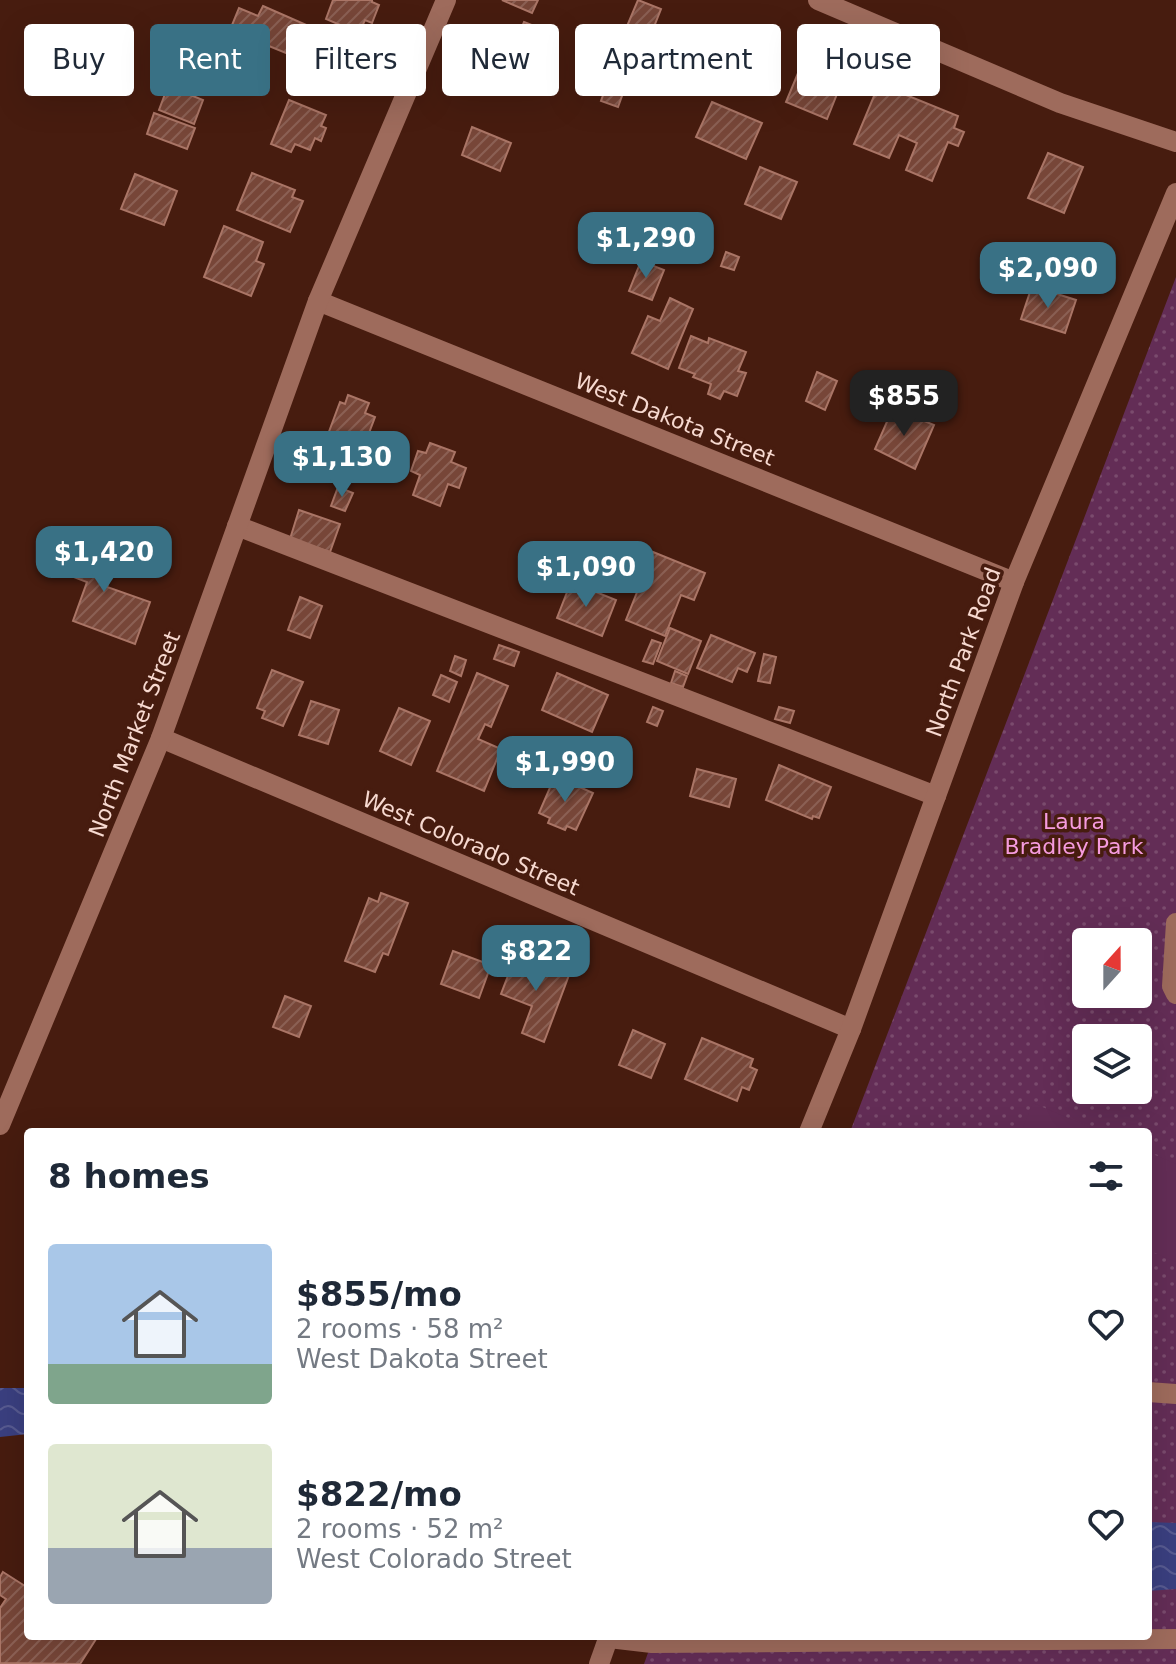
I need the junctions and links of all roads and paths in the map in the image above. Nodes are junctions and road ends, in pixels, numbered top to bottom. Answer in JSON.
{"nodes":[{"id":1,"x":446,"y":0,"type":"edge"},
{"id":2,"x":818,"y":0,"type":"edge"},
{"id":3,"x":1176,"y":142,"type":"edge"},
{"id":4,"x":1176,"y":193,"type":"edge"},
{"id":5,"x":318,"y":301,"type":"junction"},
{"id":6,"x":237,"y":526,"type":"junction"},
{"id":7,"x":1014,"y":582,"type":"junction"},
{"id":8,"x":161,"y":738,"type":"junction"},
{"id":9,"x":936,"y":796,"type":"junction"},
{"id":10,"x":1176,"y":923,"type":"edge"},
{"id":11,"x":1176,"y":994,"type":"edge"},
{"id":12,"x":851,"y":1029,"type":"junction"},
{"id":13,"x":0,"y":1125,"type":"edge"},
{"id":14,"x":811,"y":1128,"type":"edge"},
{"id":15,"x":1152,"y":1392,"type":"edge"},
{"id":16,"x":1176,"y":1394,"type":"edge"},
{"id":17,"x":1152,"y":1639,"type":"edge"},
{"id":18,"x":1176,"y":1639,"type":"edge"},
{"id":19,"x":608,"y":1640,"type":"edge"},
{"id":20,"x":630,"y":1640,"type":"edge"},
{"id":21,"x":1045,"y":1640,"type":"edge"},
{"id":22,"x":599,"y":1664,"type":"edge"}],
"edges":[{"from":1,"to":5,"type":"street","name":"North Market Street"},
{"from":2,"to":3,"type":"street"},
{"from":4,"to":7,"type":"street","name":"North Park Road"},
{"from":5,"to":6,"type":"street","name":"North Market Street"},
{"from":5,"to":7,"type":"street","name":"West Dakota Street"},
{"from":6,"to":8,"type":"street","name":"North Market Street"},
{"from":6,"to":9,"type":"street"},
{"from":7,"to":9,"type":"street","name":"North Park Road"},
{"from":8,"to":12,"type":"street","name":"West Colorado Street"},
{"from":8,"to":13,"type":"street","name":"North Market Street"},
{"from":9,"to":12,"type":"street","name":"North Park Road"},
{"from":10,"to":11,"type":"street"},
{"from":12,"to":14,"type":"street","name":"North Park Road"},
{"from":15,"to":16,"type":"street"},
{"from":17,"to":18,"type":"street"},
{"from":19,"to":22,"type":"street"},
{"from":20,"to":21,"type":"street"}]}
